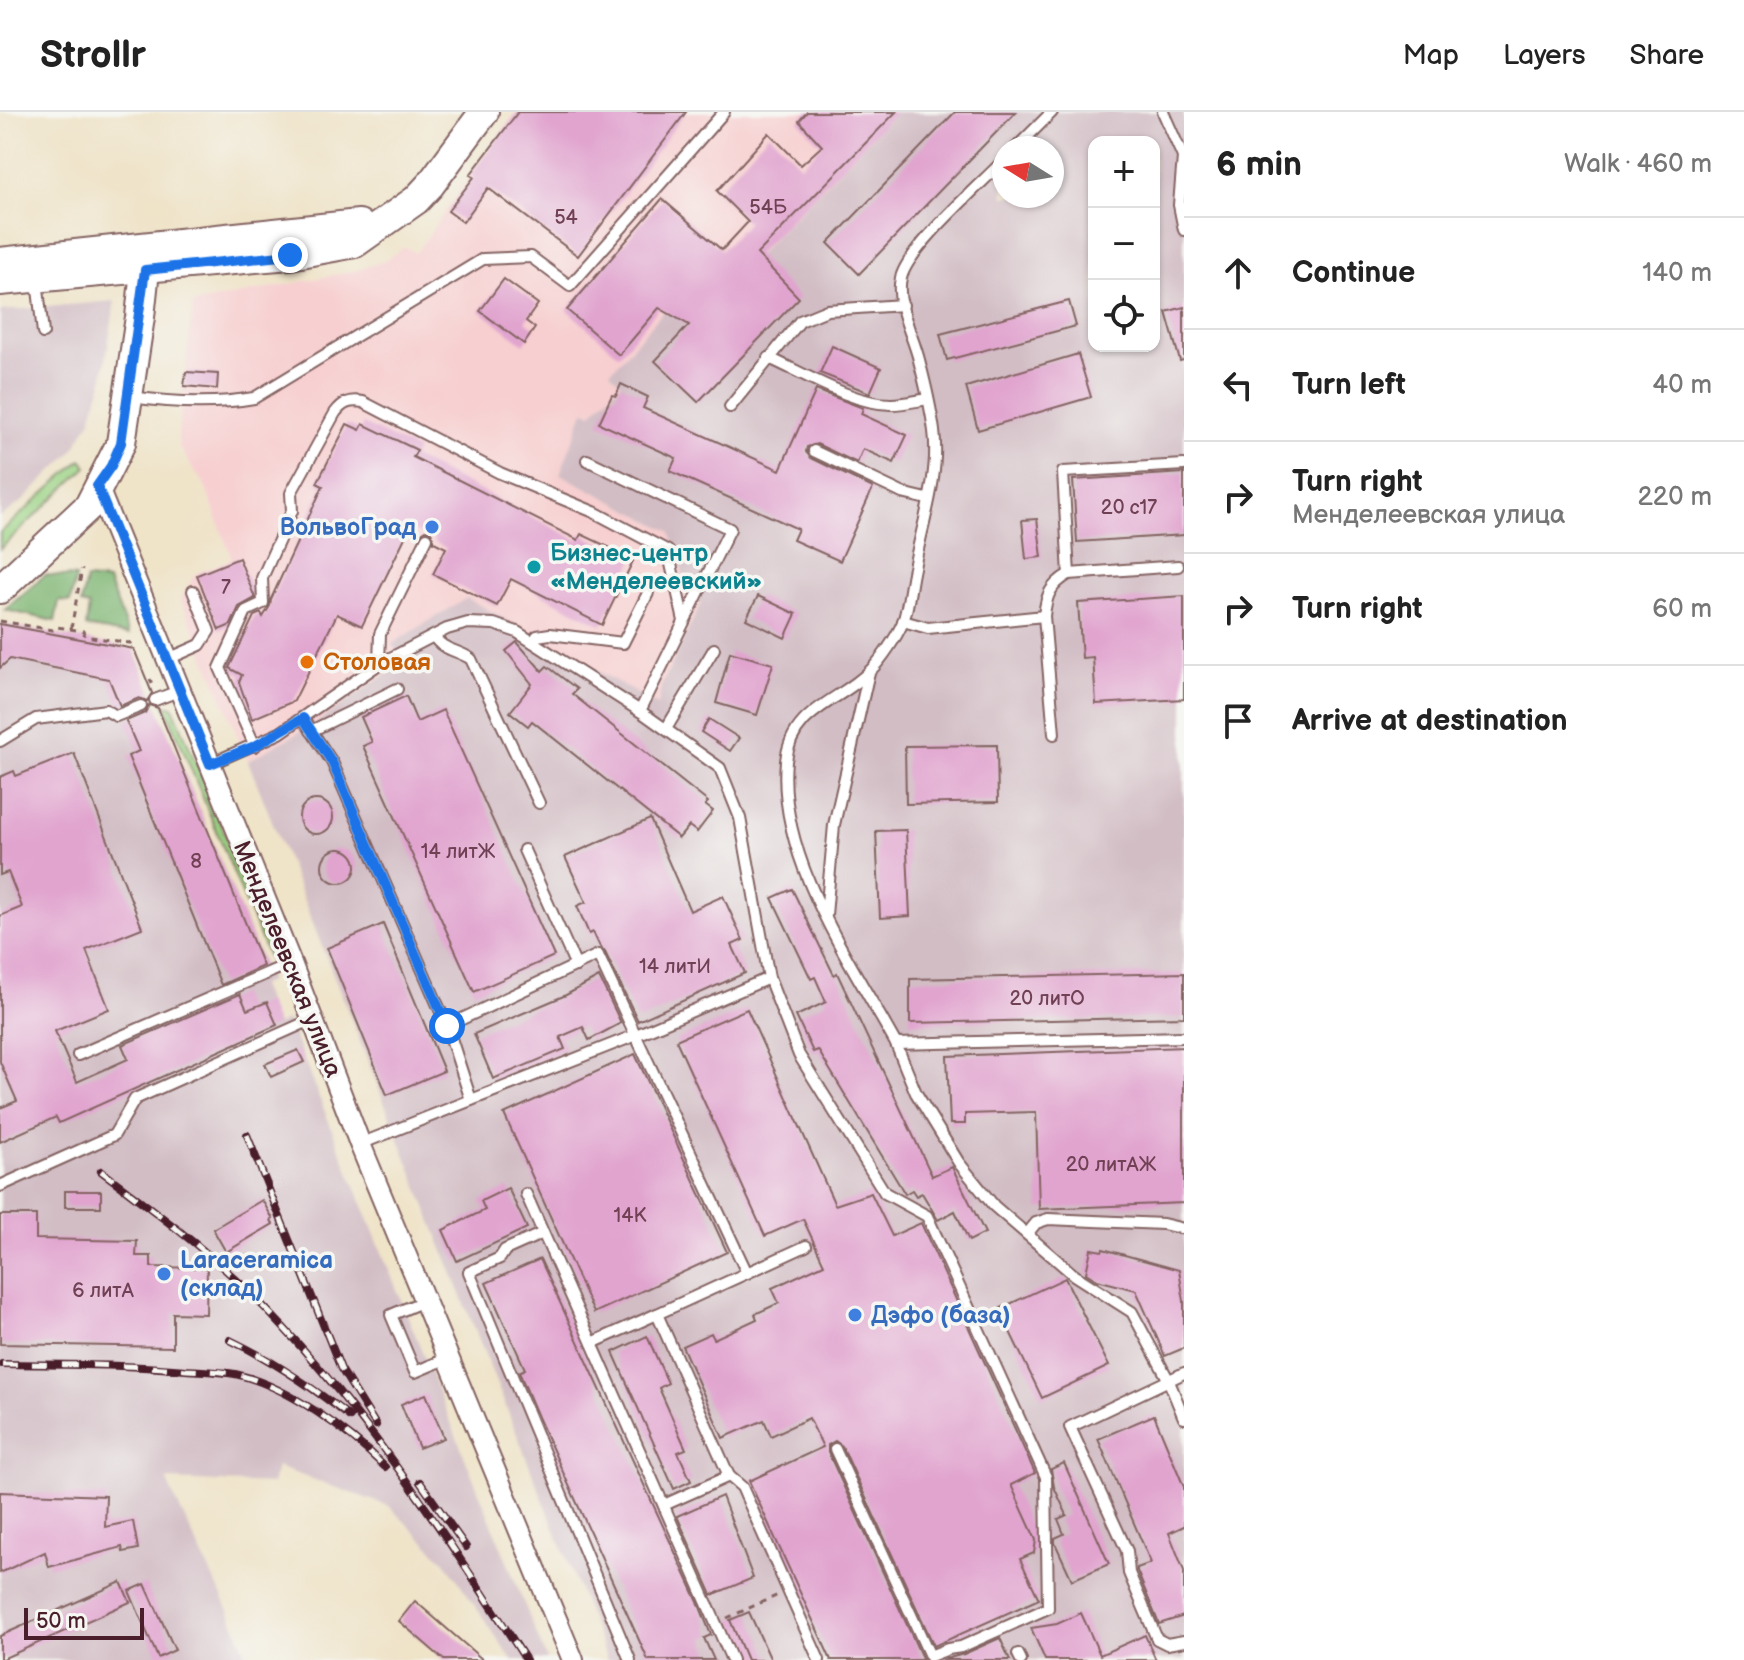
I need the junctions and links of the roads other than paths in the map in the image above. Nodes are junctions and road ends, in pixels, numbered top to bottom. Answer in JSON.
{"nodes":[{"id":1,"x":484,"y":112,"type":"edge"},
{"id":2,"x":724,"y":112,"type":"edge"},
{"id":3,"x":1052,"y":112,"type":"edge"},
{"id":4,"x":1163,"y":112,"type":"edge"},
{"id":5,"x":1028,"y":136,"type":"edge"},
{"id":6,"x":992,"y":172,"type":"edge"},
{"id":7,"x":1184,"y":230,"type":"edge"},
{"id":8,"x":145,"y":258,"type":"junction"},
{"id":9,"x":0,"y":262,"type":"edge"},
{"id":10,"x":36,"y":278,"type":"junction"},
{"id":11,"x":0,"y":281,"type":"edge"},
{"id":12,"x":903,"y":305,"type":"junction"},
{"id":13,"x":43,"y":333,"type":"dead end"},
{"id":14,"x":769,"y":358,"type":"junction"},
{"id":15,"x":129,"y":396,"type":"junction"},
{"id":16,"x":928,"y":399,"type":"junction"},
{"id":17,"x":730,"y":407,"type":"dead end"},
{"id":18,"x":814,"y":451,"type":"dead end"},
{"id":19,"x":587,"y":460,"type":"dead end"},
{"id":20,"x":1184,"y":465,"type":"edge"},
{"id":21,"x":97,"y":486,"type":"junction"},
{"id":22,"x":927,"y":499,"type":"junction"},
{"id":23,"x":427,"y":538,"type":"dead end"},
{"id":24,"x":0,"y":563,"type":"edge"},
{"id":25,"x":1178,"y":566,"type":"dead end"},
{"id":26,"x":1069,"y":574,"type":"junction"},
{"id":27,"x":0,"y":589,"type":"edge"},
{"id":28,"x":193,"y":591,"type":"dead end"},
{"id":29,"x":648,"y":593,"type":"dead end"},
{"id":30,"x":1044,"y":616,"type":"junction"},
{"id":31,"x":684,"y":621,"type":"junction"},
{"id":32,"x":903,"y":621,"type":"junction"},
{"id":33,"x":434,"y":636,"type":"junction"},
{"id":34,"x":533,"y":642,"type":"junction"},
{"id":35,"x":714,"y":649,"type":"dead end"},
{"id":36,"x":168,"y":659,"type":"junction"},
{"id":37,"x":379,"y":664,"type":"junction"},
{"id":38,"x":869,"y":672,"type":"junction"},
{"id":39,"x":397,"y":689,"type":"dead end"},
{"id":40,"x":181,"y":690,"type":"junction"},
{"id":41,"x":155,"y":700,"type":"dead end"},
{"id":42,"x":141,"y":706,"type":"dead end"},
{"id":43,"x":640,"y":711,"type":"junction"},
{"id":44,"x":303,"y":718,"type":"junction"},
{"id":45,"x":666,"y":729,"type":"junction"},
{"id":46,"x":311,"y":731,"type":"junction"},
{"id":47,"x":1054,"y":734,"type":"dead end"},
{"id":48,"x":0,"y":741,"type":"edge"},
{"id":49,"x":255,"y":746,"type":"junction"},
{"id":50,"x":210,"y":764,"type":"junction"},
{"id":51,"x":539,"y":803,"type":"dead end"},
{"id":52,"x":524,"y":850,"type":"dead end"},
{"id":53,"x":826,"y":917,"type":"junction"},
{"id":54,"x":291,"y":963,"type":"junction"},
{"id":55,"x":576,"y":966,"type":"junction"},
{"id":56,"x":769,"y":978,"type":"junction"},
{"id":57,"x":313,"y":1019,"type":"junction"},
{"id":58,"x":447,"y":1026,"type":"junction"},
{"id":59,"x":636,"y":1035,"type":"junction"},
{"id":60,"x":1184,"y":1037,"type":"edge"},
{"id":61,"x":896,"y":1044,"type":"junction"},
{"id":62,"x":78,"y":1055,"type":"dead end"},
{"id":63,"x":471,"y":1100,"type":"junction"},
{"id":64,"x":360,"y":1144,"type":"junction"},
{"id":65,"x":0,"y":1186,"type":"edge"},
{"id":66,"x":526,"y":1194,"type":"dead end"},
{"id":67,"x":1184,"y":1229,"type":"edge"},
{"id":68,"x":543,"y":1233,"type":"junction"},
{"id":69,"x":1027,"y":1234,"type":"junction"},
{"id":70,"x":806,"y":1246,"type":"dead end"},
{"id":71,"x":747,"y":1273,"type":"junction"},
{"id":72,"x":424,"y":1301,"type":"junction"},
{"id":73,"x":657,"y":1314,"type":"junction"},
{"id":74,"x":592,"y":1343,"type":"junction"},
{"id":75,"x":448,"y":1358,"type":"junction"},
{"id":76,"x":1184,"y":1373,"type":"edge"},
{"id":77,"x":1168,"y":1379,"type":"junction"},
{"id":78,"x":1184,"y":1418,"type":"edge"},
{"id":79,"x":835,"y":1449,"type":"dead end"},
{"id":80,"x":729,"y":1476,"type":"junction"},
{"id":81,"x":664,"y":1505,"type":"junction"},
{"id":82,"x":1184,"y":1641,"type":"edge"},
{"id":83,"x":573,"y":1660,"type":"edge"},
{"id":84,"x":630,"y":1660,"type":"edge"},
{"id":85,"x":732,"y":1660,"type":"edge"},
{"id":86,"x":819,"y":1660,"type":"edge"}],
"edges":[{"from":1,"to":8,"type":"main road"},
{"from":2,"to":15,"type":"lane"},
{"from":3,"to":5,"type":"lane"},
{"from":4,"to":7,"type":"lane"},
{"from":6,"to":12,"type":"lane"},
{"from":8,"to":9,"type":"main road"},
{"from":8,"to":10,"type":"main road"},
{"from":8,"to":15,"type":"main road"},
{"from":10,"to":11,"type":"main road"},
{"from":10,"to":13,"type":"lane"},
{"from":12,"to":14,"type":"lane"},
{"from":12,"to":16,"type":"lane"},
{"from":14,"to":16,"type":"lane"},
{"from":14,"to":17,"type":"lane"},
{"from":15,"to":21,"type":"main road"},
{"from":16,"to":22,"type":"lane"},
{"from":18,"to":22,"type":"lane"},
{"from":19,"to":31,"type":"lane"},
{"from":20,"to":26,"type":"lane"},
{"from":21,"to":24,"type":"main road"},
{"from":21,"to":27,"type":"main road"},
{"from":21,"to":36,"type":"street","name":"Менделеевская улица"},
{"from":22,"to":32,"type":"lane"},
{"from":23,"to":37,"type":"lane"},
{"from":25,"to":26,"type":"lane"},
{"from":26,"to":30,"type":"lane"},
{"from":28,"to":36,"type":"lane"},
{"from":29,"to":34,"type":"lane"},
{"from":30,"to":32,"type":"lane"},
{"from":30,"to":47,"type":"lane"},
{"from":31,"to":43,"type":"lane"},
{"from":31,"to":49,"type":"lane"},
{"from":32,"to":38,"type":"lane"},
{"from":33,"to":34,"type":"lane"},
{"from":33,"to":37,"type":"lane"},
{"from":33,"to":51,"type":"lane"},
{"from":34,"to":43,"type":"lane"},
{"from":35,"to":45,"type":"lane"},
{"from":36,"to":40,"type":"street","name":"Менделеевская улица"},
{"from":37,"to":44,"type":"lane"},
{"from":38,"to":53,"type":"lane"},
{"from":38,"to":53,"type":"lane"},
{"from":39,"to":46,"type":"lane"},
{"from":40,"to":41,"type":"lane"},
{"from":40,"to":50,"type":"street","name":"Менделеевская улица"},
{"from":42,"to":48,"type":"lane"},
{"from":43,"to":45,"type":"lane"},
{"from":44,"to":46,"type":"lane"},
{"from":44,"to":49,"type":"lane"},
{"from":45,"to":56,"type":"lane"},
{"from":46,"to":58,"type":"lane"},
{"from":49,"to":50,"type":"lane"},
{"from":50,"to":54,"type":"street","name":"Менделеевская улица"},
{"from":52,"to":55,"type":"lane"},
{"from":53,"to":61,"type":"lane"},
{"from":54,"to":57,"type":"street","name":"Менделеевская улица"},
{"from":54,"to":62,"type":"lane"},
{"from":55,"to":58,"type":"lane"},
{"from":55,"to":59,"type":"lane"},
{"from":56,"to":59,"type":"lane"},
{"from":56,"to":79,"type":"lane"},
{"from":57,"to":64,"type":"street","name":"Менделеевская улица"},
{"from":57,"to":65,"type":"lane"},
{"from":58,"to":63,"type":"lane"},
{"from":59,"to":63,"type":"lane"},
{"from":59,"to":71,"type":"lane"},
{"from":60,"to":61,"type":"lane"},
{"from":61,"to":69,"type":"lane"},
{"from":63,"to":64,"type":"lane"},
{"from":64,"to":72,"type":"street","name":"Менделеевская улица"},
{"from":66,"to":68,"type":"lane"},
{"from":67,"to":69,"type":"lane"},
{"from":68,"to":74,"type":"lane"},
{"from":68,"to":84,"type":"lane"},
{"from":69,"to":77,"type":"lane"},
{"from":70,"to":71,"type":"lane"},
{"from":71,"to":73,"type":"lane"},
{"from":72,"to":75,"type":"street","name":"Менделеевская улица"},
{"from":72,"to":75,"type":"lane"},
{"from":73,"to":74,"type":"lane"},
{"from":73,"to":80,"type":"lane"},
{"from":74,"to":81,"type":"lane"},
{"from":75,"to":83,"type":"street","name":"Менделеевская улица"},
{"from":76,"to":77,"type":"lane"},
{"from":77,"to":78,"type":"lane"},
{"from":77,"to":82,"type":"lane"},
{"from":80,"to":81,"type":"lane"},
{"from":80,"to":86,"type":"lane"},
{"from":81,"to":85,"type":"lane"}]}
